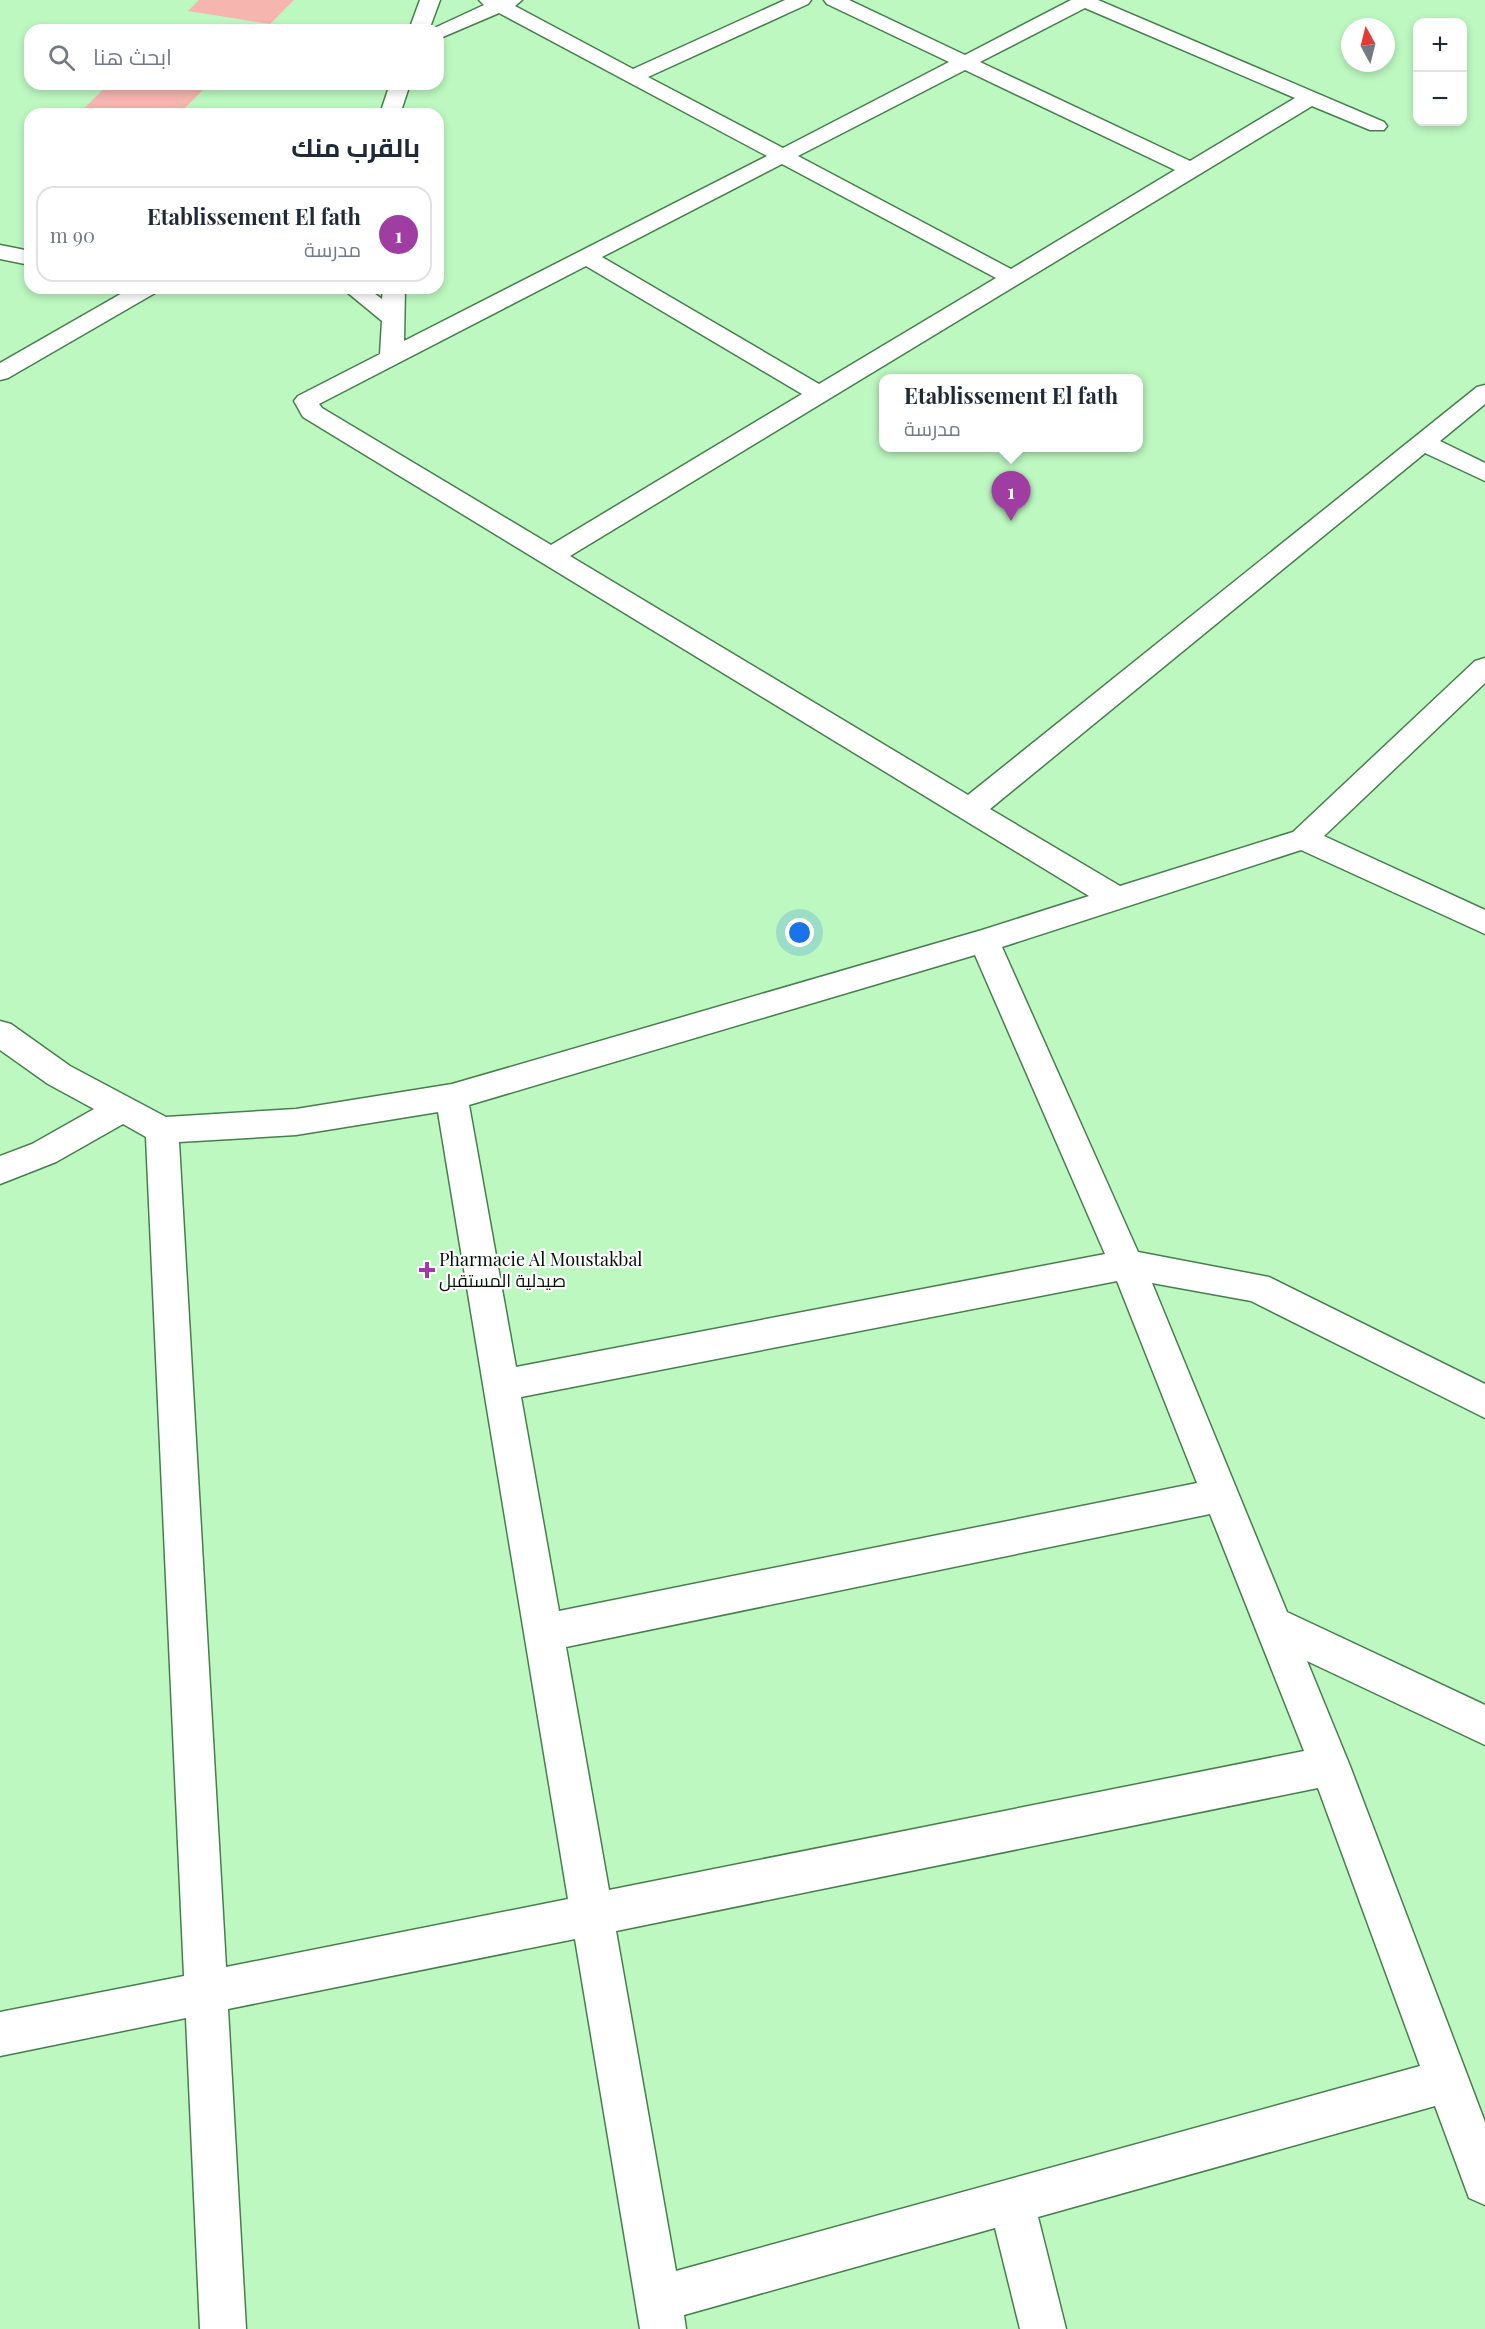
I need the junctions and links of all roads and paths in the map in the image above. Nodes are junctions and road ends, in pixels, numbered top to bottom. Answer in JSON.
{"nodes":[{"id":1,"x":430,"y":0,"type":"edge"},
{"id":2,"x":801,"y":0,"type":"edge"},
{"id":3,"x":834,"y":0,"type":"edge"},
{"id":4,"x":1083,"y":1,"type":"edge"},
{"id":5,"x":500,"y":2,"type":"edge"},
{"id":6,"x":421,"y":24,"type":"edge"},
{"id":7,"x":444,"y":30,"type":"edge"},
{"id":8,"x":965,"y":63,"type":"junction"},
{"id":9,"x":633,"y":76,"type":"junction"},
{"id":10,"x":398,"y":90,"type":"edge"},
{"id":11,"x":1310,"y":98,"type":"junction"},
{"id":12,"x":392,"y":108,"type":"edge"},
{"id":13,"x":1377,"y":126,"type":"dead end"},
{"id":14,"x":783,"y":156,"type":"junction"},
{"id":15,"x":1191,"y":170,"type":"junction"},
{"id":16,"x":0,"y":252,"type":"edge"},
{"id":17,"x":24,"y":257,"type":"edge"},
{"id":18,"x":586,"y":257,"type":"junction"},
{"id":19,"x":1012,"y":278,"type":"junction"},
{"id":20,"x":137,"y":294,"type":"edge"},
{"id":21,"x":361,"y":294,"type":"edge"},
{"id":22,"x":394,"y":294,"type":"edge"},
{"id":23,"x":392,"y":316,"type":"junction"},
{"id":24,"x":392,"y":357,"type":"junction"},
{"id":25,"x":0,"y":373,"type":"edge"},
{"id":26,"x":1485,"y":392,"type":"edge"},
{"id":27,"x":819,"y":394,"type":"junction"},
{"id":28,"x":1423,"y":442,"type":"junction"},
{"id":29,"x":1485,"y":473,"type":"edge"},
{"id":30,"x":550,"y":556,"type":"junction"},
{"id":31,"x":1485,"y":667,"type":"edge"},
{"id":32,"x":968,"y":811,"type":"junction"},
{"id":33,"x":1302,"y":839,"type":"junction"},
{"id":34,"x":1117,"y":899,"type":"junction"},
{"id":35,"x":1485,"y":923,"type":"edge"},
{"id":36,"x":984,"y":941,"type":"junction"},
{"id":37,"x":0,"y":1033,"type":"edge"},
{"id":38,"x":452,"y":1096,"type":"junction"},
{"id":39,"x":122,"y":1109,"type":"junction"},
{"id":40,"x":162,"y":1130,"type":"junction"},
{"id":41,"x":0,"y":1170,"type":"edge"},
{"id":42,"x":1127,"y":1264,"type":"junction"},
{"id":43,"x":502,"y":1385,"type":"junction"},
{"id":44,"x":1485,"y":1402,"type":"edge"},
{"id":45,"x":1220,"y":1495,"type":"junction"},
{"id":46,"x":1273,"y":1625,"type":"junction"},
{"id":47,"x":544,"y":1633,"type":"junction"},
{"id":48,"x":1485,"y":1725,"type":"edge"},
{"id":49,"x":1330,"y":1766,"type":"junction"},
{"id":50,"x":592,"y":1915,"type":"junction"},
{"id":51,"x":206,"y":1993,"type":"junction"},
{"id":52,"x":0,"y":2034,"type":"edge"},
{"id":53,"x":1447,"y":2081,"type":"junction"},
{"id":54,"x":1485,"y":2182,"type":"edge"},
{"id":55,"x":1011,"y":2201,"type":"junction"},
{"id":56,"x":660,"y":2314,"type":"edge"},
{"id":57,"x":223,"y":2329,"type":"edge"},
{"id":58,"x":1043,"y":2329,"type":"edge"}],
"edges":[{"from":1,"to":6,"type":"street"},
{"from":2,"to":9,"type":"street"},
{"from":3,"to":8,"type":"street"},
{"from":4,"to":8,"type":"street"},
{"from":4,"to":11,"type":"street"},
{"from":5,"to":7,"type":"street"},
{"from":5,"to":9,"type":"street"},
{"from":8,"to":14,"type":"street"},
{"from":8,"to":15,"type":"street"},
{"from":9,"to":14,"type":"street"},
{"from":10,"to":12,"type":"street"},
{"from":11,"to":13,"type":"street"},
{"from":11,"to":15,"type":"street"},
{"from":14,"to":18,"type":"street"},
{"from":14,"to":19,"type":"street"},
{"from":15,"to":19,"type":"street"},
{"from":16,"to":17,"type":"street"},
{"from":18,"to":24,"type":"street"},
{"from":18,"to":27,"type":"street"},
{"from":19,"to":27,"type":"street"},
{"from":20,"to":25,"type":"street"},
{"from":21,"to":23,"type":"street"},
{"from":22,"to":23,"type":"street"},
{"from":23,"to":24,"type":"street"},
{"from":24,"to":30,"type":"street"},
{"from":26,"to":28,"type":"street"},
{"from":27,"to":30,"type":"street"},
{"from":28,"to":29,"type":"street"},
{"from":28,"to":32,"type":"street"},
{"from":30,"to":32,"type":"street"},
{"from":31,"to":33,"type":"street"},
{"from":32,"to":34,"type":"street"},
{"from":33,"to":34,"type":"street"},
{"from":33,"to":35,"type":"street"},
{"from":34,"to":36,"type":"street"},
{"from":36,"to":38,"type":"street"},
{"from":36,"to":42,"type":"street"},
{"from":37,"to":39,"type":"street"},
{"from":38,"to":40,"type":"street"},
{"from":38,"to":43,"type":"street"},
{"from":39,"to":40,"type":"street"},
{"from":39,"to":41,"type":"street"},
{"from":40,"to":51,"type":"street"},
{"from":42,"to":43,"type":"street"},
{"from":42,"to":44,"type":"street"},
{"from":42,"to":45,"type":"street"},
{"from":43,"to":47,"type":"street"},
{"from":45,"to":46,"type":"street"},
{"from":45,"to":47,"type":"street"},
{"from":46,"to":48,"type":"street"},
{"from":46,"to":49,"type":"street"},
{"from":47,"to":50,"type":"street"},
{"from":49,"to":50,"type":"street"},
{"from":49,"to":53,"type":"street"},
{"from":50,"to":51,"type":"street"},
{"from":50,"to":56,"type":"street"},
{"from":51,"to":52,"type":"street"},
{"from":51,"to":57,"type":"street"},
{"from":53,"to":54,"type":"street"},
{"from":53,"to":55,"type":"street"},
{"from":55,"to":56,"type":"street"},
{"from":55,"to":58,"type":"street"}]}
